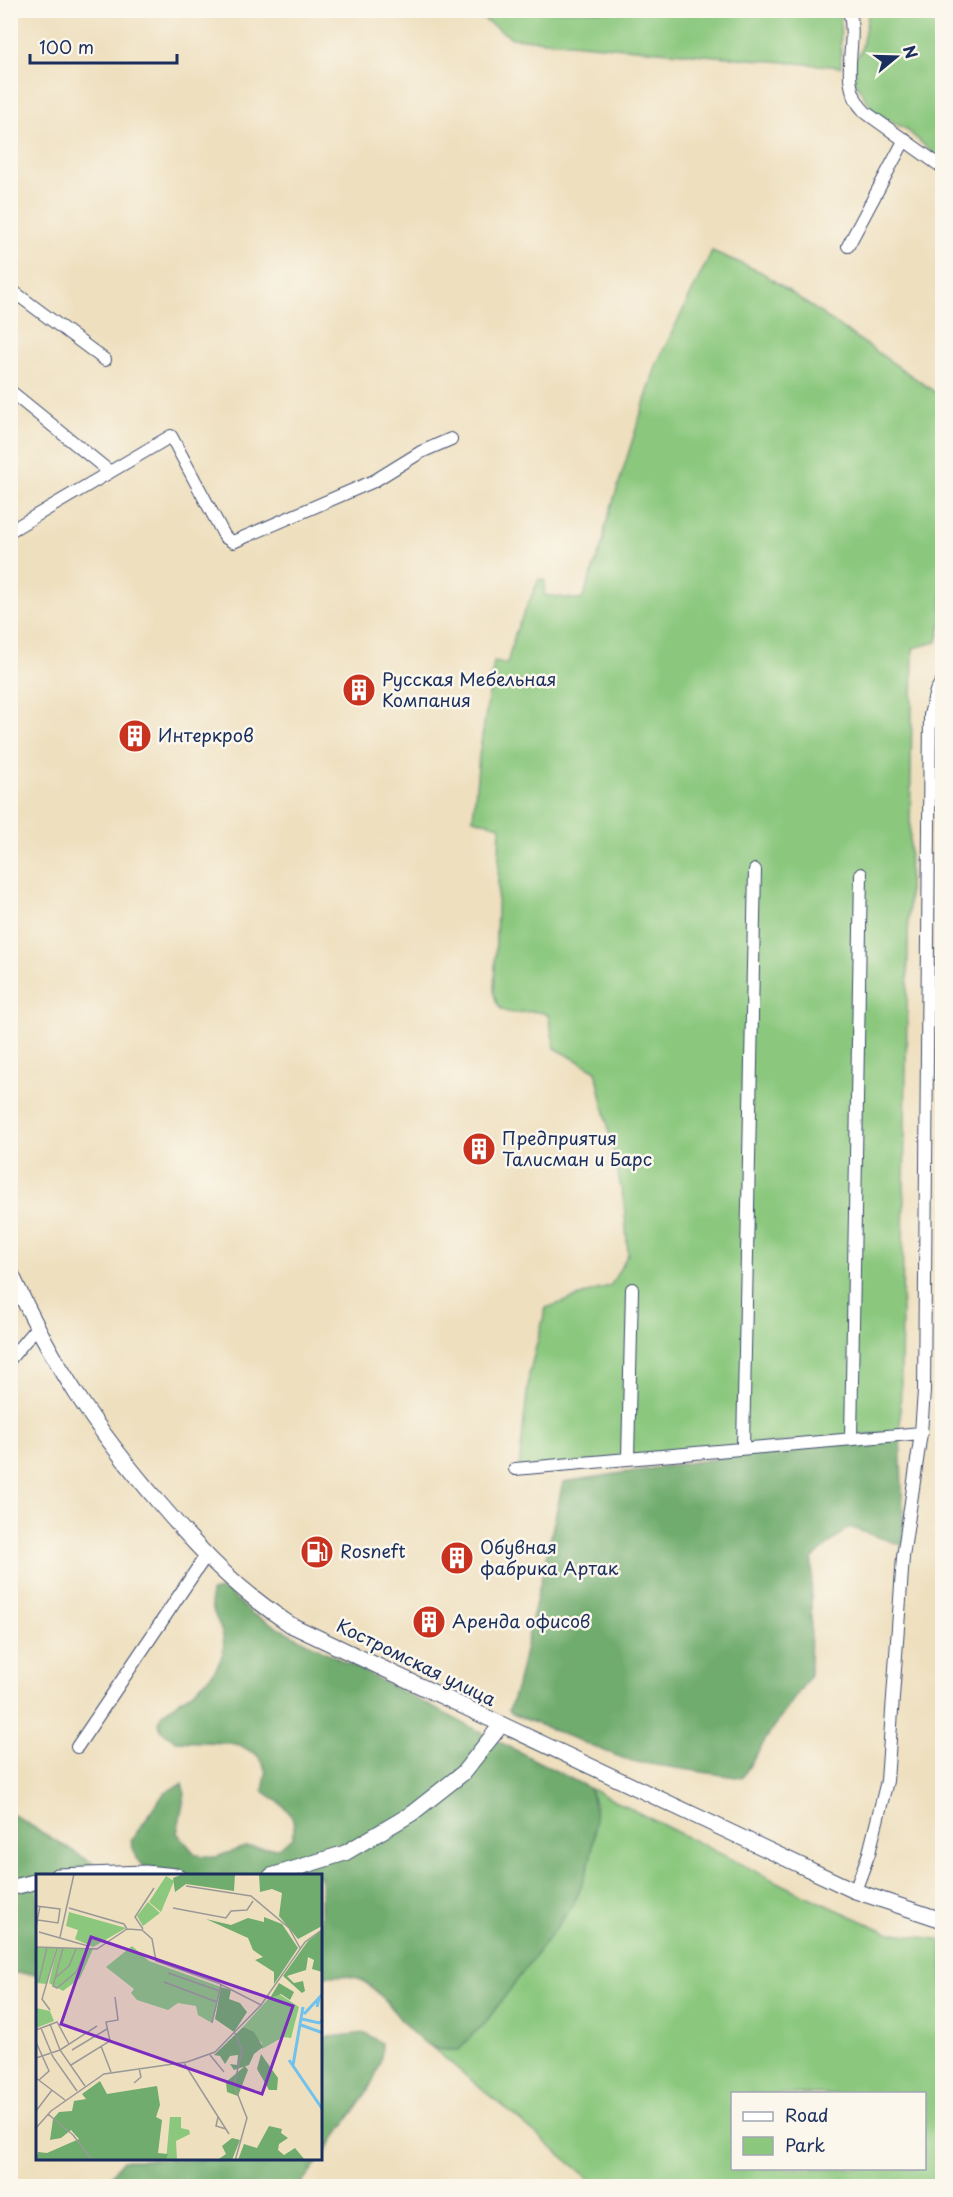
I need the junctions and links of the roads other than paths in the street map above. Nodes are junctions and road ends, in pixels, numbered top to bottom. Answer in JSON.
{"nodes":[{"id":1,"x":849,"y":10,"type":"edge"},
{"id":2,"x":905,"y":140,"type":"junction"},
{"id":3,"x":942,"y":167,"type":"edge"},
{"id":4,"x":848,"y":246,"type":"dead end"},
{"id":5,"x":10,"y":289,"type":"edge"},
{"id":6,"x":105,"y":360,"type":"dead end"},
{"id":7,"x":10,"y":391,"type":"edge"},
{"id":8,"x":451,"y":439,"type":"dead end"},
{"id":9,"x":110,"y":472,"type":"junction"},
{"id":10,"x":10,"y":531,"type":"edge"},
{"id":11,"x":942,"y":681,"type":"edge"},
{"id":12,"x":755,"y":870,"type":"dead end"},
{"id":13,"x":861,"y":874,"type":"dead end"},
{"id":14,"x":10,"y":1271,"type":"edge"},
{"id":15,"x":632,"y":1289,"type":"dead end"},
{"id":16,"x":36,"y":1328,"type":"junction"},
{"id":17,"x":10,"y":1359,"type":"edge"},
{"id":18,"x":921,"y":1433,"type":"junction"},
{"id":19,"x":851,"y":1438,"type":"junction"},
{"id":20,"x":743,"y":1447,"type":"junction"},
{"id":21,"x":628,"y":1457,"type":"junction"},
{"id":22,"x":515,"y":1469,"type":"dead end"},
{"id":23,"x":205,"y":1557,"type":"junction"},
{"id":24,"x":501,"y":1725,"type":"junction"},
{"id":25,"x":77,"y":1747,"type":"dead end"},
{"id":26,"x":277,"y":1874,"type":"edge"},
{"id":27,"x":36,"y":1882,"type":"edge"},
{"id":28,"x":10,"y":1888,"type":"edge"},
{"id":29,"x":855,"y":1891,"type":"junction"},
{"id":30,"x":942,"y":1920,"type":"edge"}],
"edges":[{"from":1,"to":2,"type":"street"},
{"from":2,"to":3,"type":"street"},
{"from":2,"to":4,"type":"street"},
{"from":5,"to":6,"type":"street"},
{"from":7,"to":9,"type":"street"},
{"from":8,"to":9,"type":"street"},
{"from":9,"to":10,"type":"street"},
{"from":11,"to":18,"type":"street"},
{"from":12,"to":20,"type":"street"},
{"from":13,"to":19,"type":"street"},
{"from":14,"to":16,"type":"main road","name":"Костромская улица"},
{"from":15,"to":21,"type":"street"},
{"from":16,"to":17,"type":"street"},
{"from":16,"to":23,"type":"main road","name":"Костромская улица"},
{"from":18,"to":19,"type":"street"},
{"from":18,"to":29,"type":"street"},
{"from":19,"to":20,"type":"street"},
{"from":20,"to":21,"type":"street"},
{"from":21,"to":22,"type":"street"},
{"from":23,"to":24,"type":"main road","name":"Костромская улица"},
{"from":23,"to":25,"type":"street"},
{"from":24,"to":26,"type":"main road"},
{"from":24,"to":29,"type":"main road","name":"Костромская улица"},
{"from":27,"to":28,"type":"main road"},
{"from":29,"to":30,"type":"main road","name":"Костромская улица"}]}
